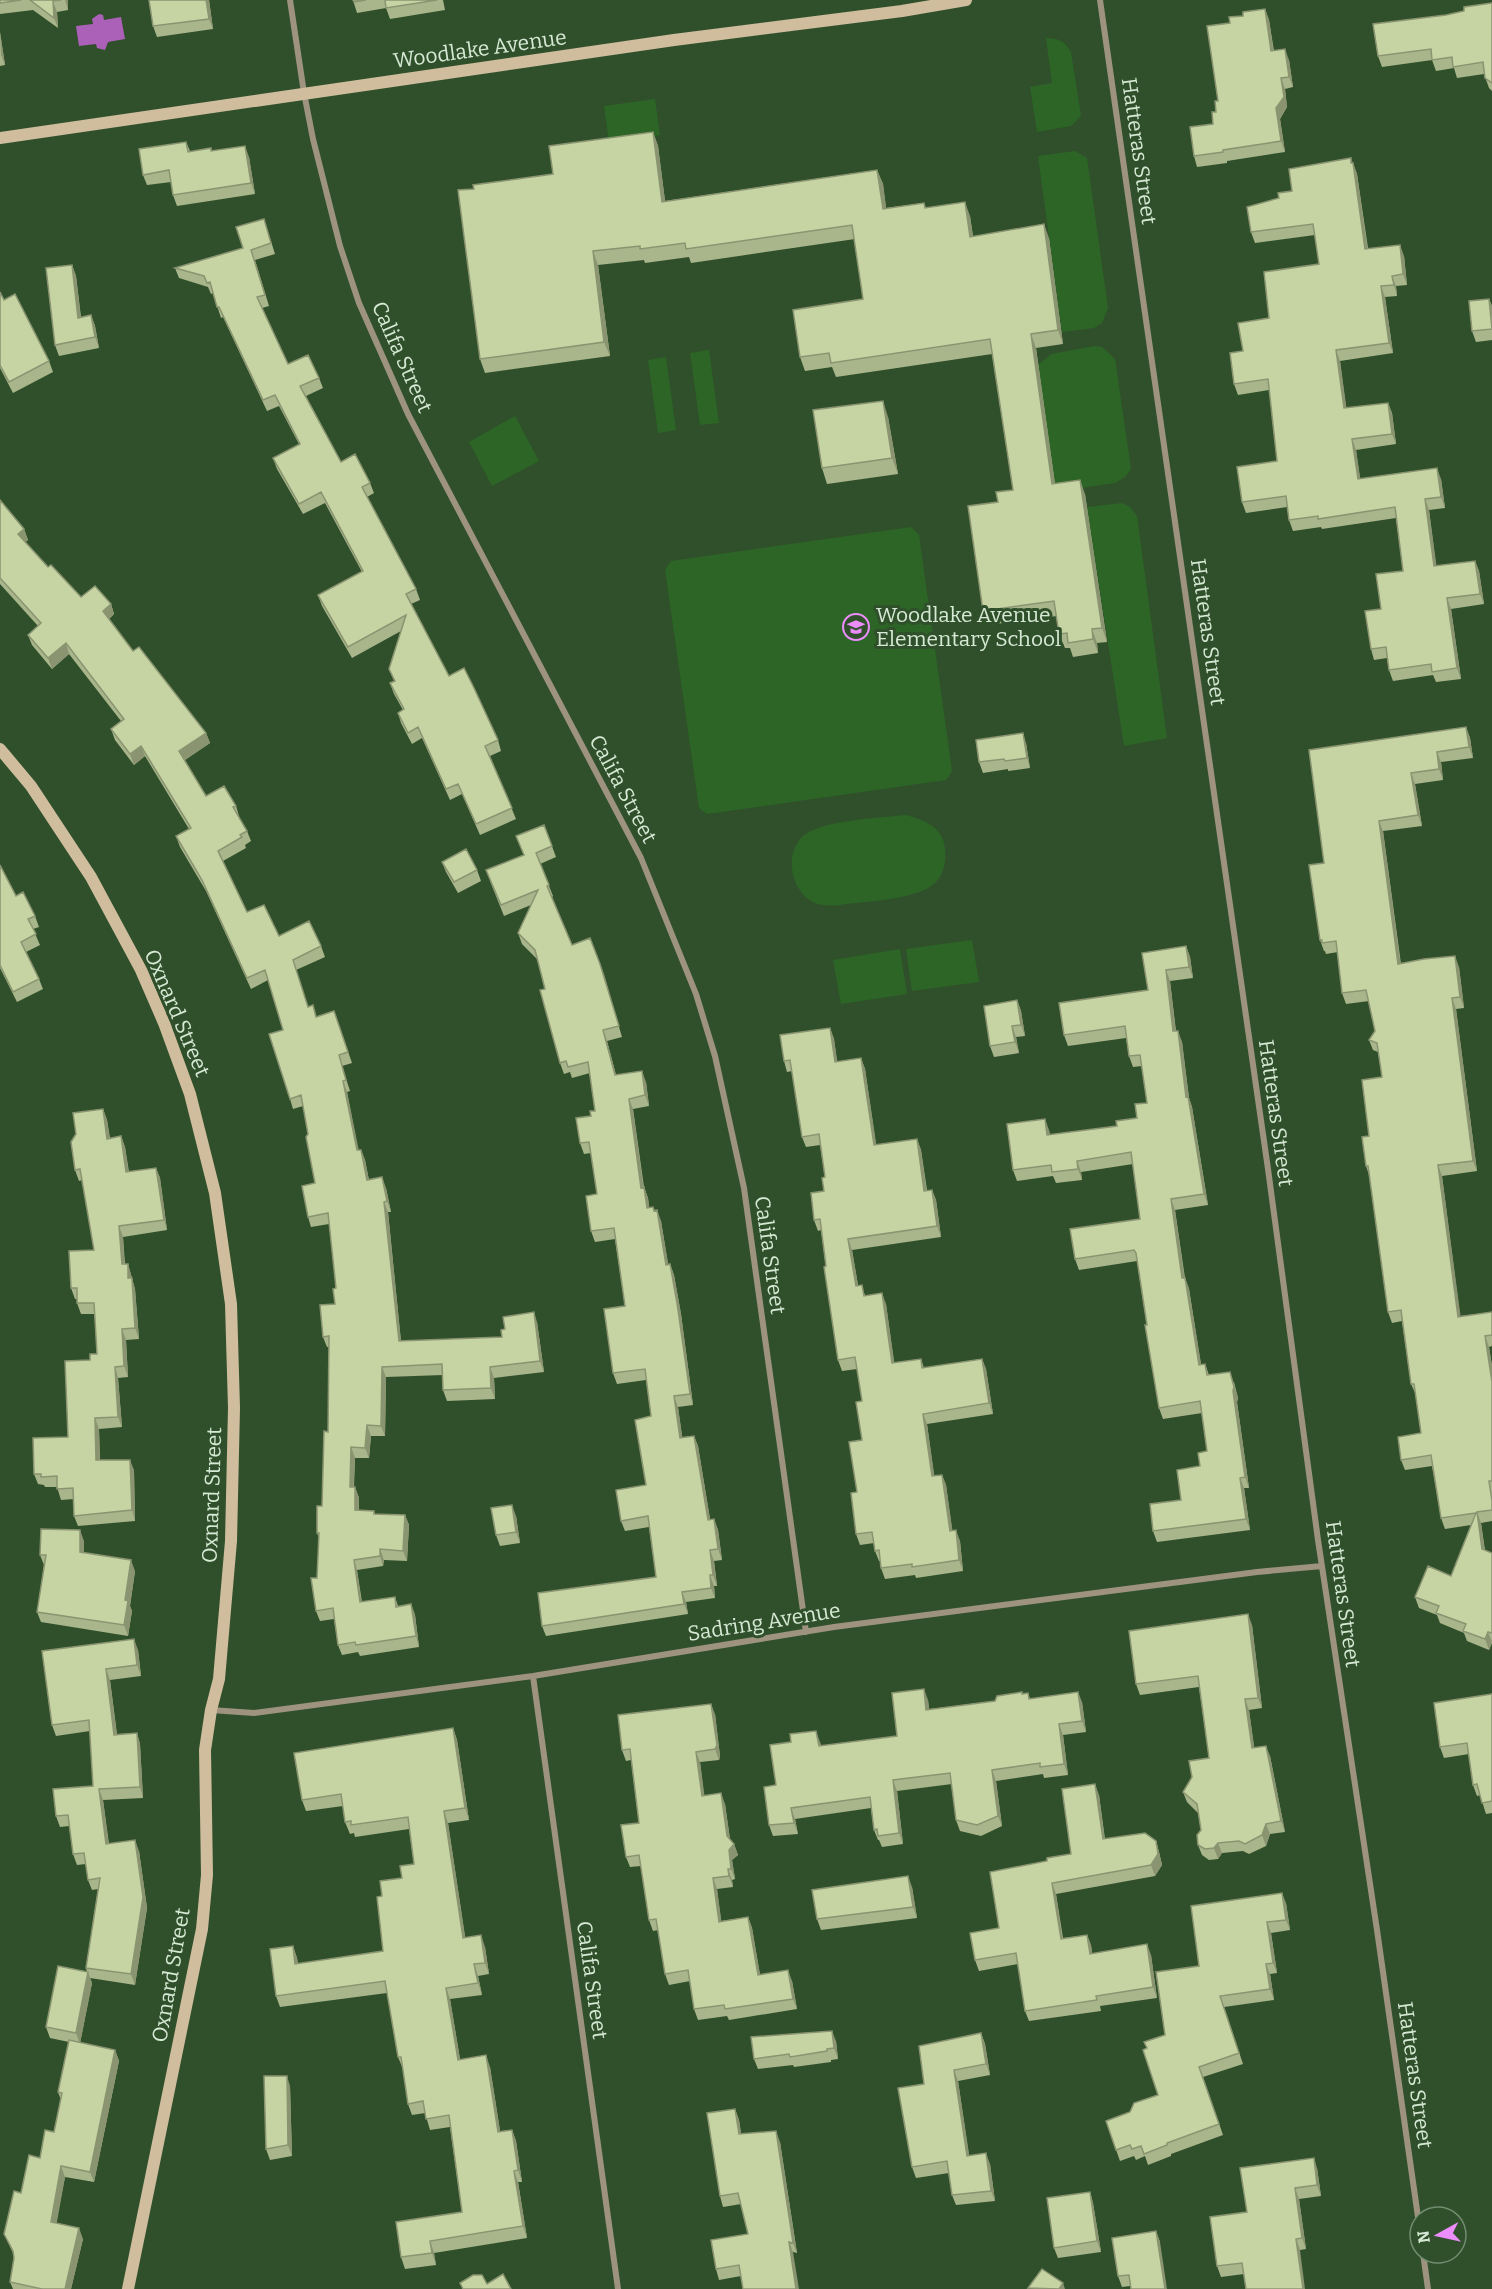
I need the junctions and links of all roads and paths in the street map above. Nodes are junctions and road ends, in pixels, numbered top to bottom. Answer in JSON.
{"nodes":[{"id":1,"x":290,"y":0,"type":"edge"},
{"id":2,"x":966,"y":0,"type":"edge"},
{"id":3,"x":1100,"y":0,"type":"edge"},
{"id":4,"x":304,"y":93,"type":"junction"},
{"id":5,"x":0,"y":138,"type":"edge"},
{"id":6,"x":0,"y":749,"type":"edge"},
{"id":7,"x":1322,"y":1566,"type":"junction"},
{"id":8,"x":806,"y":1632,"type":"junction"},
{"id":9,"x":533,"y":1676,"type":"junction"},
{"id":10,"x":211,"y":1710,"type":"junction"},
{"id":11,"x":1416,"y":2205,"type":"edge"},
{"id":12,"x":1425,"y":2265,"type":"edge"},
{"id":13,"x":128,"y":2289,"type":"edge"},
{"id":14,"x":618,"y":2289,"type":"edge"},
{"id":15,"x":1428,"y":2289,"type":"edge"}],
"edges":[{"from":1,"to":4,"type":"street","name":"Califa Street"},
{"from":2,"to":4,"type":"street","name":"Woodlake Avenue"},
{"from":3,"to":7,"type":"street","name":"Hatteras Street"},
{"from":4,"to":5,"type":"street","name":"Woodlake Avenue"},
{"from":4,"to":8,"type":"street","name":"Califa Street"},
{"from":6,"to":10,"type":"street","name":"Oxnard Street"},
{"from":7,"to":8,"type":"street","name":"Sadring Avenue"},
{"from":7,"to":11,"type":"street","name":"Hatteras Street"},
{"from":8,"to":9,"type":"street","name":"Sadring Avenue"},
{"from":9,"to":10,"type":"street","name":"Sadring Avenue"},
{"from":9,"to":14,"type":"street","name":"Califa Street"},
{"from":10,"to":13,"type":"street","name":"Oxnard Street"},
{"from":12,"to":15,"type":"street"}]}
